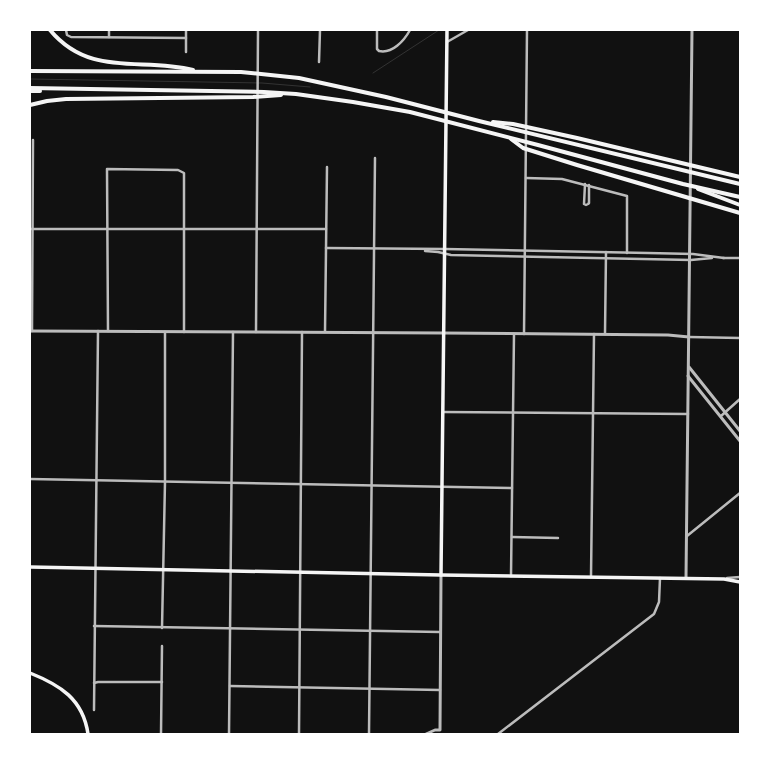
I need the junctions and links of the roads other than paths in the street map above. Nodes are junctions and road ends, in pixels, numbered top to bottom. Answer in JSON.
{"nodes":[{"id":1,"x":50,"y":30,"type":"edge"},
{"id":2,"x":66,"y":30,"type":"edge"},
{"id":3,"x":109,"y":30,"type":"edge"},
{"id":4,"x":186,"y":30,"type":"edge"},
{"id":5,"x":258,"y":30,"type":"edge"},
{"id":6,"x":320,"y":30,"type":"edge"},
{"id":7,"x":377,"y":30,"type":"edge"},
{"id":8,"x":410,"y":30,"type":"edge"},
{"id":9,"x":447,"y":30,"type":"edge"},
{"id":10,"x":468,"y":30,"type":"edge"},
{"id":11,"x":527,"y":30,"type":"edge"},
{"id":12,"x":692,"y":30,"type":"edge"},
{"id":13,"x":110,"y":37,"type":"junction"},
{"id":14,"x":186,"y":38,"type":"junction"},
{"id":15,"x":447,"y":42,"type":"junction"},
{"id":16,"x":186,"y":52,"type":"dead end"},
{"id":17,"x":319,"y":62,"type":"dead end"},
{"id":18,"x":30,"y":71,"type":"edge"},
{"id":19,"x":200,"y":72,"type":"junction"},
{"id":20,"x":30,"y":90,"type":"edge"},
{"id":21,"x":296,"y":94,"type":"junction"},
{"id":22,"x":30,"y":105,"type":"edge"},
{"id":23,"x":479,"y":121,"type":"junction"},
{"id":24,"x":507,"y":137,"type":"junction"},
{"id":25,"x":33,"y":140,"type":"dead end"},
{"id":26,"x":375,"y":158,"type":"dead end"},
{"id":27,"x":327,"y":167,"type":"dead end"},
{"id":28,"x":740,"y":177,"type":"edge"},
{"id":29,"x":526,"y":178,"type":"junction"},
{"id":30,"x":585,"y":184,"type":"junction"},
{"id":31,"x":683,"y":184,"type":"junction"},
{"id":32,"x":740,"y":184,"type":"edge"},
{"id":33,"x":589,"y":185,"type":"junction"},
{"id":34,"x":740,"y":197,"type":"edge"},
{"id":35,"x":740,"y":205,"type":"edge"},
{"id":36,"x":740,"y":213,"type":"edge"},
{"id":37,"x":31,"y":229,"type":"edge"},
{"id":38,"x":107,"y":229,"type":"junction"},
{"id":39,"x":326,"y":229,"type":"junction"},
{"id":40,"x":185,"y":230,"type":"junction"},
{"id":41,"x":257,"y":230,"type":"junction"},
{"id":42,"x":326,"y":248,"type":"junction"},
{"id":43,"x":374,"y":249,"type":"junction"},
{"id":44,"x":445,"y":249,"type":"junction"},
{"id":45,"x":410,"y":250,"type":"junction"},
{"id":46,"x":526,"y":251,"type":"junction"},
{"id":47,"x":606,"y":252,"type":"junction"},
{"id":48,"x":627,"y":253,"type":"junction"},
{"id":49,"x":445,"y":254,"type":"junction"},
{"id":50,"x":690,"y":254,"type":"junction"},
{"id":51,"x":526,"y":257,"type":"junction"},
{"id":52,"x":606,"y":258,"type":"junction"},
{"id":53,"x":724,"y":258,"type":"junction"},
{"id":54,"x":740,"y":258,"type":"edge"},
{"id":55,"x":690,"y":260,"type":"junction"},
{"id":56,"x":31,"y":331,"type":"edge"},
{"id":57,"x":98,"y":331,"type":"junction"},
{"id":58,"x":108,"y":331,"type":"junction"},
{"id":59,"x":165,"y":332,"type":"junction"},
{"id":60,"x":184,"y":332,"type":"junction"},
{"id":61,"x":233,"y":332,"type":"junction"},
{"id":62,"x":256,"y":332,"type":"junction"},
{"id":63,"x":302,"y":332,"type":"junction"},
{"id":64,"x":326,"y":332,"type":"junction"},
{"id":65,"x":373,"y":333,"type":"junction"},
{"id":66,"x":443,"y":333,"type":"junction"},
{"id":67,"x":514,"y":334,"type":"junction"},
{"id":68,"x":524,"y":334,"type":"junction"},
{"id":69,"x":594,"y":334,"type":"junction"},
{"id":70,"x":605,"y":334,"type":"junction"},
{"id":71,"x":689,"y":337,"type":"junction"},
{"id":72,"x":740,"y":338,"type":"edge"},
{"id":73,"x":688,"y":366,"type":"junction"},
{"id":74,"x":688,"y":376,"type":"junction"},
{"id":75,"x":740,"y":399,"type":"edge"},
{"id":76,"x":442,"y":412,"type":"junction"},
{"id":77,"x":513,"y":413,"type":"junction"},
{"id":78,"x":593,"y":413,"type":"junction"},
{"id":79,"x":726,"y":413,"type":"junction"},
{"id":80,"x":688,"y":414,"type":"junction"},
{"id":81,"x":721,"y":416,"type":"junction"},
{"id":82,"x":740,"y":431,"type":"edge"},
{"id":83,"x":740,"y":441,"type":"edge"},
{"id":84,"x":30,"y":479,"type":"edge"},
{"id":85,"x":96,"y":480,"type":"junction"},
{"id":86,"x":165,"y":482,"type":"junction"},
{"id":87,"x":231,"y":483,"type":"junction"},
{"id":88,"x":301,"y":484,"type":"junction"},
{"id":89,"x":372,"y":486,"type":"junction"},
{"id":90,"x":442,"y":487,"type":"junction"},
{"id":91,"x":512,"y":488,"type":"junction"},
{"id":92,"x":740,"y":493,"type":"edge"},
{"id":93,"x":686,"y":536,"type":"junction"},
{"id":94,"x":512,"y":538,"type":"junction"},
{"id":95,"x":558,"y":538,"type":"dead end"},
{"id":96,"x":30,"y":567,"type":"edge"},
{"id":97,"x":95,"y":568,"type":"junction"},
{"id":98,"x":163,"y":570,"type":"junction"},
{"id":99,"x":231,"y":571,"type":"junction"},
{"id":100,"x":300,"y":572,"type":"junction"},
{"id":101,"x":370,"y":574,"type":"junction"},
{"id":102,"x":441,"y":575,"type":"junction"},
{"id":103,"x":511,"y":576,"type":"junction"},
{"id":104,"x":591,"y":577,"type":"junction"},
{"id":105,"x":740,"y":577,"type":"edge"},
{"id":106,"x":660,"y":578,"type":"junction"},
{"id":107,"x":686,"y":578,"type":"junction"},
{"id":108,"x":724,"y":579,"type":"junction"},
{"id":109,"x":740,"y":582,"type":"edge"},
{"id":110,"x":94,"y":626,"type":"junction"},
{"id":111,"x":162,"y":628,"type":"junction"},
{"id":112,"x":230,"y":629,"type":"junction"},
{"id":113,"x":299,"y":630,"type":"junction"},
{"id":114,"x":370,"y":631,"type":"junction"},
{"id":115,"x":440,"y":632,"type":"junction"},
{"id":116,"x":162,"y":646,"type":"dead end"},
{"id":117,"x":30,"y":673,"type":"edge"},
{"id":118,"x":162,"y":682,"type":"junction"},
{"id":119,"x":94,"y":683,"type":"junction"},
{"id":120,"x":230,"y":686,"type":"junction"},
{"id":121,"x":299,"y":688,"type":"junction"},
{"id":122,"x":369,"y":689,"type":"junction"},
{"id":123,"x":440,"y":690,"type":"junction"},
{"id":124,"x":94,"y":710,"type":"dead end"},
{"id":125,"x":440,"y":732,"type":"edge"},
{"id":126,"x":88,"y":734,"type":"edge"},
{"id":127,"x":161,"y":734,"type":"edge"},
{"id":128,"x":229,"y":734,"type":"edge"},
{"id":129,"x":299,"y":734,"type":"edge"},
{"id":130,"x":369,"y":734,"type":"edge"},
{"id":131,"x":426,"y":734,"type":"edge"},
{"id":132,"x":498,"y":734,"type":"edge"}],
"edges":[{"from":1,"to":19,"type":"highway"},
{"from":2,"to":13,"type":"street"},
{"from":3,"to":13,"type":"street"},
{"from":4,"to":14,"type":"street"},
{"from":5,"to":41,"type":"street"},
{"from":6,"to":17,"type":"street"},
{"from":7,"to":8,"type":"street"},
{"from":9,"to":15,"type":"main road"},
{"from":10,"to":15,"type":"street"},
{"from":11,"to":29,"type":"street"},
{"from":12,"to":50,"type":"street"},
{"from":13,"to":14,"type":"street"},
{"from":14,"to":16,"type":"street"},
{"from":15,"to":44,"type":"main road"},
{"from":18,"to":19,"type":"highway"},
{"from":19,"to":23,"type":"highway"},
{"from":20,"to":21,"type":"highway"},
{"from":21,"to":22,"type":"highway"},
{"from":21,"to":24,"type":"highway"},
{"from":23,"to":28,"type":"highway"},
{"from":23,"to":32,"type":"highway"},
{"from":24,"to":31,"type":"highway"},
{"from":24,"to":36,"type":"highway"},
{"from":25,"to":37,"type":"street"},
{"from":26,"to":43,"type":"street"},
{"from":27,"to":39,"type":"street"},
{"from":29,"to":30,"type":"street"},
{"from":29,"to":46,"type":"street"},
{"from":30,"to":33,"type":"street"},
{"from":30,"to":33,"type":"street"},
{"from":31,"to":34,"type":"highway"},
{"from":31,"to":35,"type":"highway"},
{"from":33,"to":48,"type":"street"},
{"from":37,"to":38,"type":"street"},
{"from":37,"to":56,"type":"street"},
{"from":38,"to":40,"type":"street"},
{"from":38,"to":40,"type":"street"},
{"from":38,"to":58,"type":"street"},
{"from":39,"to":41,"type":"street"},
{"from":39,"to":42,"type":"street"},
{"from":40,"to":41,"type":"street"},
{"from":40,"to":60,"type":"street"},
{"from":41,"to":62,"type":"street"},
{"from":42,"to":43,"type":"street"},
{"from":42,"to":64,"type":"street"},
{"from":43,"to":45,"type":"street"},
{"from":43,"to":65,"type":"street"},
{"from":44,"to":45,"type":"street"},
{"from":44,"to":46,"type":"street"},
{"from":44,"to":49,"type":"main road"},
{"from":45,"to":49,"type":"street"},
{"from":46,"to":47,"type":"street"},
{"from":46,"to":51,"type":"street"},
{"from":47,"to":48,"type":"street"},
{"from":47,"to":52,"type":"street"},
{"from":48,"to":50,"type":"street"},
{"from":49,"to":51,"type":"street"},
{"from":49,"to":66,"type":"main road"},
{"from":50,"to":53,"type":"street"},
{"from":50,"to":55,"type":"street"},
{"from":51,"to":52,"type":"street"},
{"from":51,"to":68,"type":"street"},
{"from":52,"to":55,"type":"street"},
{"from":52,"to":70,"type":"street"},
{"from":53,"to":54,"type":"street"},
{"from":53,"to":55,"type":"street"},
{"from":55,"to":71,"type":"street"},
{"from":56,"to":57,"type":"street"},
{"from":57,"to":58,"type":"street"},
{"from":57,"to":85,"type":"street"},
{"from":58,"to":59,"type":"street"},
{"from":59,"to":60,"type":"street"},
{"from":59,"to":86,"type":"street"},
{"from":60,"to":61,"type":"street"},
{"from":61,"to":62,"type":"street"},
{"from":61,"to":87,"type":"street"},
{"from":62,"to":63,"type":"street"},
{"from":63,"to":64,"type":"street"},
{"from":63,"to":88,"type":"street"},
{"from":64,"to":65,"type":"street"},
{"from":65,"to":66,"type":"street"},
{"from":65,"to":89,"type":"street"},
{"from":66,"to":67,"type":"street"},
{"from":66,"to":76,"type":"main road"},
{"from":67,"to":68,"type":"street"},
{"from":67,"to":77,"type":"street"},
{"from":68,"to":69,"type":"street"},
{"from":69,"to":70,"type":"street"},
{"from":69,"to":78,"type":"street"},
{"from":70,"to":71,"type":"street"},
{"from":71,"to":72,"type":"street"},
{"from":71,"to":73,"type":"street"},
{"from":73,"to":74,"type":"street"},
{"from":73,"to":79,"type":"street"},
{"from":74,"to":80,"type":"street"},
{"from":74,"to":81,"type":"street"},
{"from":75,"to":79,"type":"street"},
{"from":76,"to":77,"type":"street"},
{"from":76,"to":90,"type":"main road"},
{"from":77,"to":78,"type":"street"},
{"from":77,"to":91,"type":"street"},
{"from":78,"to":80,"type":"street"},
{"from":78,"to":104,"type":"street"},
{"from":79,"to":81,"type":"street"},
{"from":79,"to":82,"type":"street"},
{"from":80,"to":93,"type":"street"},
{"from":81,"to":83,"type":"street"},
{"from":84,"to":85,"type":"street"},
{"from":85,"to":86,"type":"street"},
{"from":85,"to":97,"type":"street"},
{"from":86,"to":87,"type":"street"},
{"from":86,"to":98,"type":"street"},
{"from":87,"to":88,"type":"street"},
{"from":87,"to":99,"type":"street"},
{"from":88,"to":89,"type":"street"},
{"from":88,"to":100,"type":"street"},
{"from":89,"to":90,"type":"street"},
{"from":89,"to":101,"type":"street"},
{"from":90,"to":91,"type":"street"},
{"from":90,"to":102,"type":"main road"},
{"from":91,"to":94,"type":"street"},
{"from":92,"to":93,"type":"street"},
{"from":93,"to":107,"type":"street"},
{"from":94,"to":95,"type":"street"},
{"from":94,"to":103,"type":"street"},
{"from":96,"to":97,"type":"main road"},
{"from":97,"to":98,"type":"main road"},
{"from":97,"to":110,"type":"street"},
{"from":98,"to":99,"type":"main road"},
{"from":98,"to":111,"type":"street"},
{"from":99,"to":100,"type":"main road"},
{"from":99,"to":112,"type":"street"},
{"from":100,"to":101,"type":"main road"},
{"from":100,"to":113,"type":"street"},
{"from":101,"to":102,"type":"main road"},
{"from":101,"to":114,"type":"street"},
{"from":102,"to":103,"type":"main road"},
{"from":102,"to":115,"type":"street"},
{"from":103,"to":104,"type":"main road"},
{"from":104,"to":106,"type":"main road"},
{"from":105,"to":108,"type":"street"},
{"from":106,"to":107,"type":"main road"},
{"from":106,"to":132,"type":"street"},
{"from":107,"to":108,"type":"main road"},
{"from":108,"to":109,"type":"main road"},
{"from":110,"to":111,"type":"street"},
{"from":110,"to":119,"type":"street"},
{"from":111,"to":112,"type":"street"},
{"from":112,"to":113,"type":"street"},
{"from":112,"to":120,"type":"street"},
{"from":113,"to":114,"type":"street"},
{"from":113,"to":121,"type":"street"},
{"from":114,"to":115,"type":"street"},
{"from":114,"to":122,"type":"street"},
{"from":115,"to":123,"type":"street"},
{"from":116,"to":118,"type":"street"},
{"from":117,"to":126,"type":"main road"},
{"from":118,"to":119,"type":"street"},
{"from":118,"to":127,"type":"street"},
{"from":119,"to":124,"type":"street"},
{"from":120,"to":121,"type":"street"},
{"from":120,"to":128,"type":"street"},
{"from":121,"to":122,"type":"street"},
{"from":121,"to":129,"type":"street"},
{"from":122,"to":123,"type":"street"},
{"from":122,"to":130,"type":"street"},
{"from":123,"to":125,"type":"street"},
{"from":125,"to":131,"type":"street"}]}
